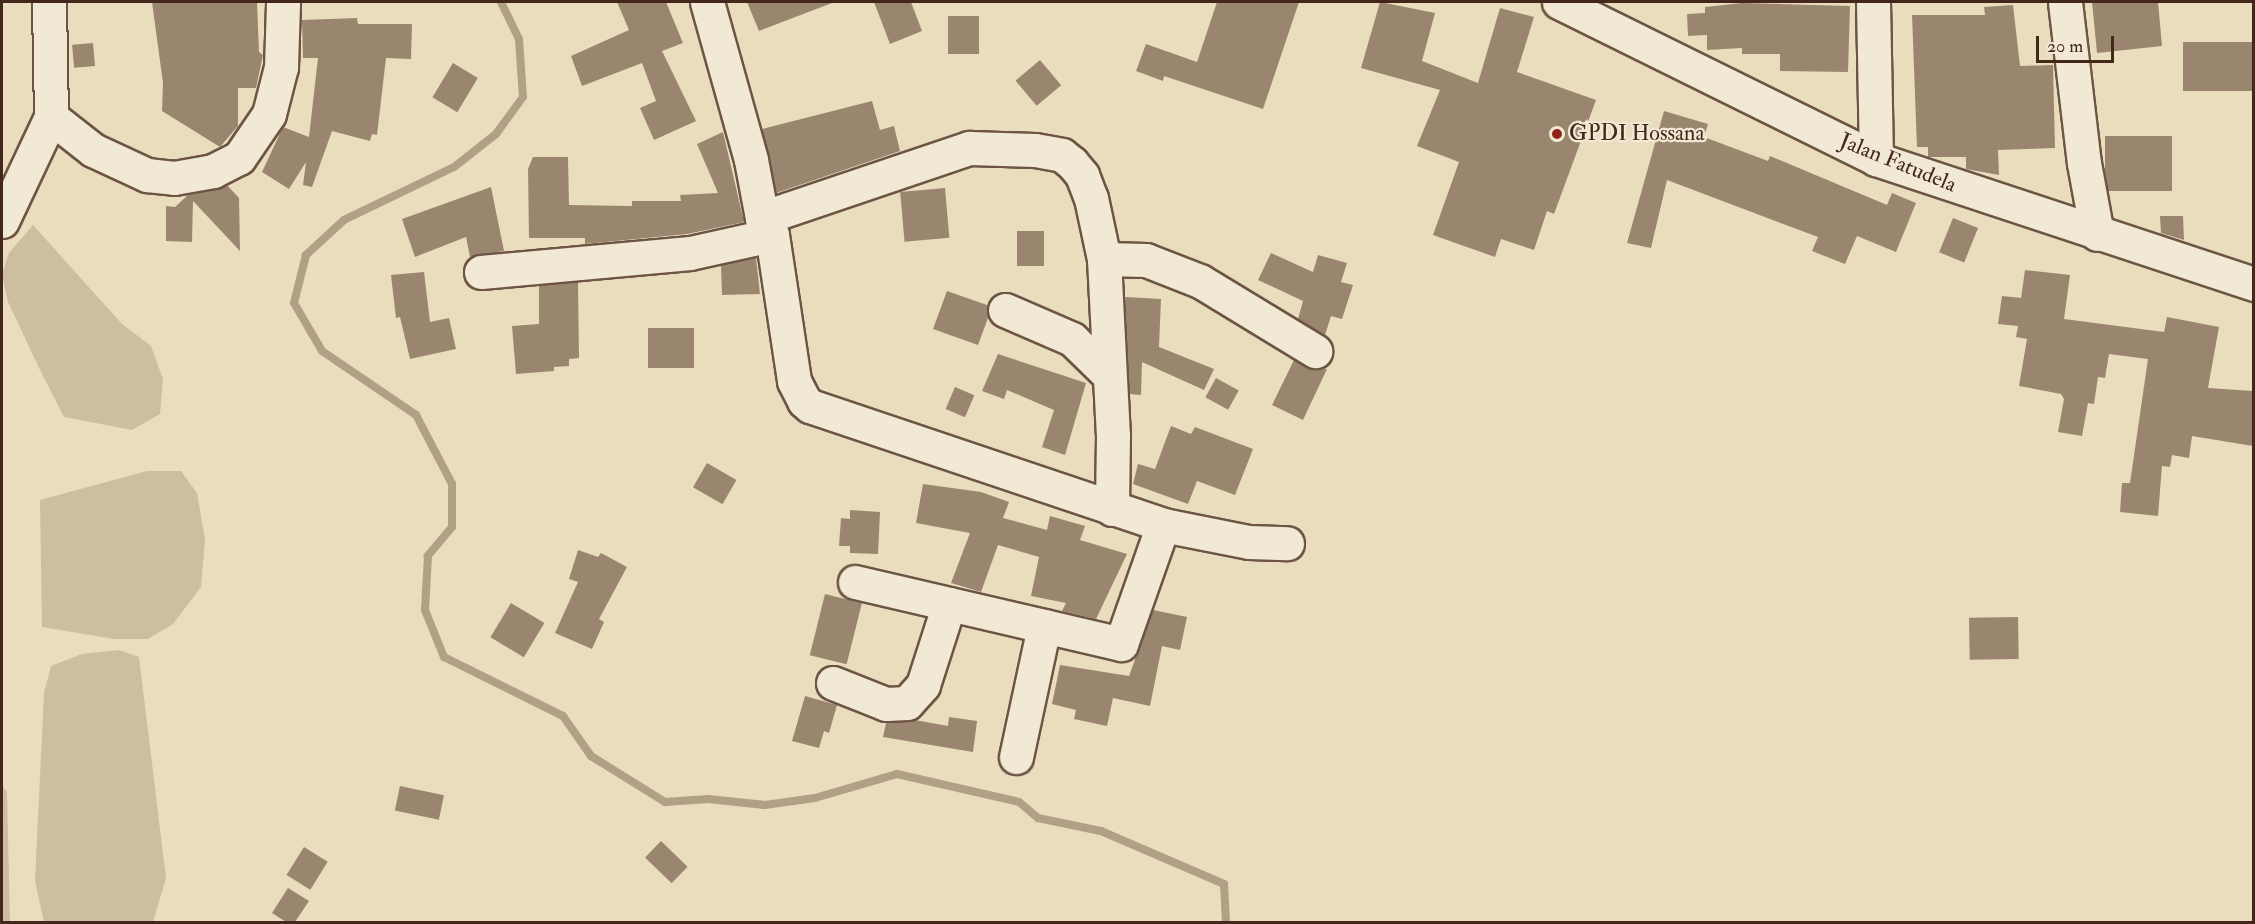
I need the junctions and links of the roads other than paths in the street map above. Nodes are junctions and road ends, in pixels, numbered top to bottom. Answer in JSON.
{"nodes":[{"id":1,"x":50,"y":2,"type":"edge"},
{"id":2,"x":284,"y":2,"type":"edge"},
{"id":3,"x":707,"y":2,"type":"edge"},
{"id":4,"x":1559,"y":2,"type":"edge"},
{"id":5,"x":1873,"y":2,"type":"edge"},
{"id":6,"x":2066,"y":2,"type":"edge"},
{"id":7,"x":51,"y":117,"type":"junction"},
{"id":8,"x":15,"y":154,"type":"edge"},
{"id":9,"x":1876,"y":159,"type":"junction"},
{"id":10,"x":2,"y":220,"type":"edge"},
{"id":11,"x":767,"y":227,"type":"junction"},
{"id":12,"x":2097,"y":234,"type":"junction"},
{"id":13,"x":1104,"y":259,"type":"junction"},
{"id":14,"x":481,"y":272,"type":"dead end"},
{"id":15,"x":2253,"y":284,"type":"edge"},
{"id":16,"x":1005,"y":310,"type":"dead end"},
{"id":17,"x":1315,"y":351,"type":"dead end"},
{"id":18,"x":1108,"y":374,"type":"junction"},
{"id":19,"x":1112,"y":509,"type":"junction"},
{"id":20,"x":1162,"y":525,"type":"junction"},
{"id":21,"x":1287,"y":543,"type":"dead end"},
{"id":22,"x":855,"y":582,"type":"dead end"},
{"id":23,"x":949,"y":604,"type":"junction"},
{"id":24,"x":1044,"y":626,"type":"junction"},
{"id":25,"x":833,"y":683,"type":"dead end"},
{"id":26,"x":1016,"y":758,"type":"dead end"}],
"edges":[{"from":1,"to":7,"type":"street"},
{"from":2,"to":7,"type":"street"},
{"from":3,"to":11,"type":"street"},
{"from":4,"to":9,"type":"street","name":"Jalan Fatudela"},
{"from":5,"to":9,"type":"street"},
{"from":6,"to":12,"type":"street"},
{"from":7,"to":8,"type":"street"},
{"from":8,"to":10,"type":"street"},
{"from":9,"to":12,"type":"street","name":"Jalan Fatudela"},
{"from":11,"to":13,"type":"street"},
{"from":11,"to":14,"type":"street"},
{"from":11,"to":19,"type":"street"},
{"from":12,"to":15,"type":"street","name":"Jalan Fatudela"},
{"from":13,"to":17,"type":"street"},
{"from":13,"to":18,"type":"street"},
{"from":16,"to":18,"type":"street"},
{"from":18,"to":19,"type":"street"},
{"from":19,"to":20,"type":"street"},
{"from":20,"to":21,"type":"street"},
{"from":20,"to":24,"type":"street"},
{"from":22,"to":23,"type":"street"},
{"from":23,"to":24,"type":"street"},
{"from":23,"to":25,"type":"street"},
{"from":24,"to":26,"type":"street"}]}
